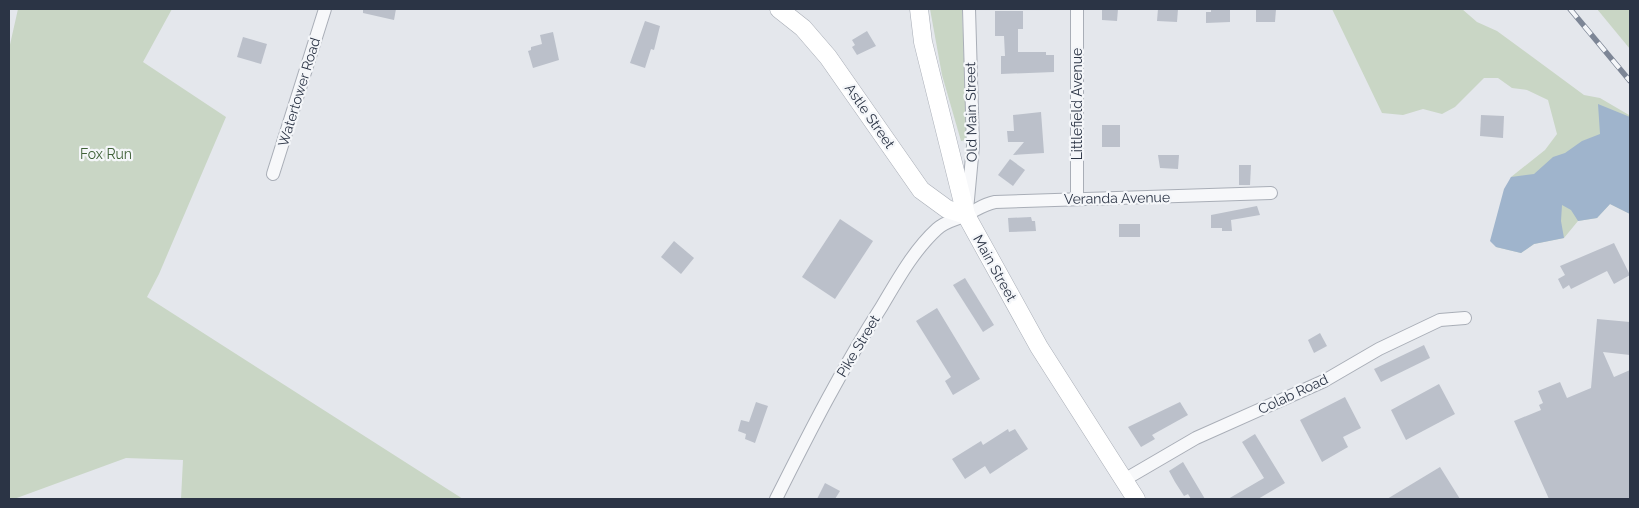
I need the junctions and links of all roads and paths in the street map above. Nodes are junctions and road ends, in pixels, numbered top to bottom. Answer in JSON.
{"nodes":[{"id":1,"x":325,"y":9,"type":"edge"},
{"id":2,"x":779,"y":9,"type":"edge"},
{"id":3,"x":919,"y":9,"type":"edge"},
{"id":4,"x":969,"y":9,"type":"edge"},
{"id":5,"x":1077,"y":9,"type":"edge"},
{"id":6,"x":273,"y":174,"type":"dead end"},
{"id":7,"x":1270,"y":193,"type":"dead end"},
{"id":8,"x":1077,"y":198,"type":"junction"},
{"id":9,"x":966,"y":215,"type":"junction"},
{"id":10,"x":1465,"y":318,"type":"dead end"},
{"id":11,"x":1124,"y":480,"type":"junction"},
{"id":12,"x":776,"y":499,"type":"edge"},
{"id":13,"x":1136,"y":499,"type":"edge"}],
"edges":[{"from":1,"to":6,"type":"street","name":"Watertower Road"},
{"from":2,"to":9,"type":"main road","name":"Astle Street"},
{"from":3,"to":9,"type":"main road","name":"Main Street"},
{"from":4,"to":9,"type":"street","name":"Old Main Street"},
{"from":5,"to":8,"type":"street","name":"Littlefield Avenue"},
{"from":7,"to":8,"type":"street","name":"Veranda Avenue"},
{"from":8,"to":9,"type":"street","name":"Veranda Avenue"},
{"from":9,"to":11,"type":"main road","name":"Main Street"},
{"from":9,"to":12,"type":"street","name":"Pike Street"},
{"from":10,"to":11,"type":"street","name":"Colab Road"},
{"from":11,"to":13,"type":"main road","name":"Main Street"}]}
